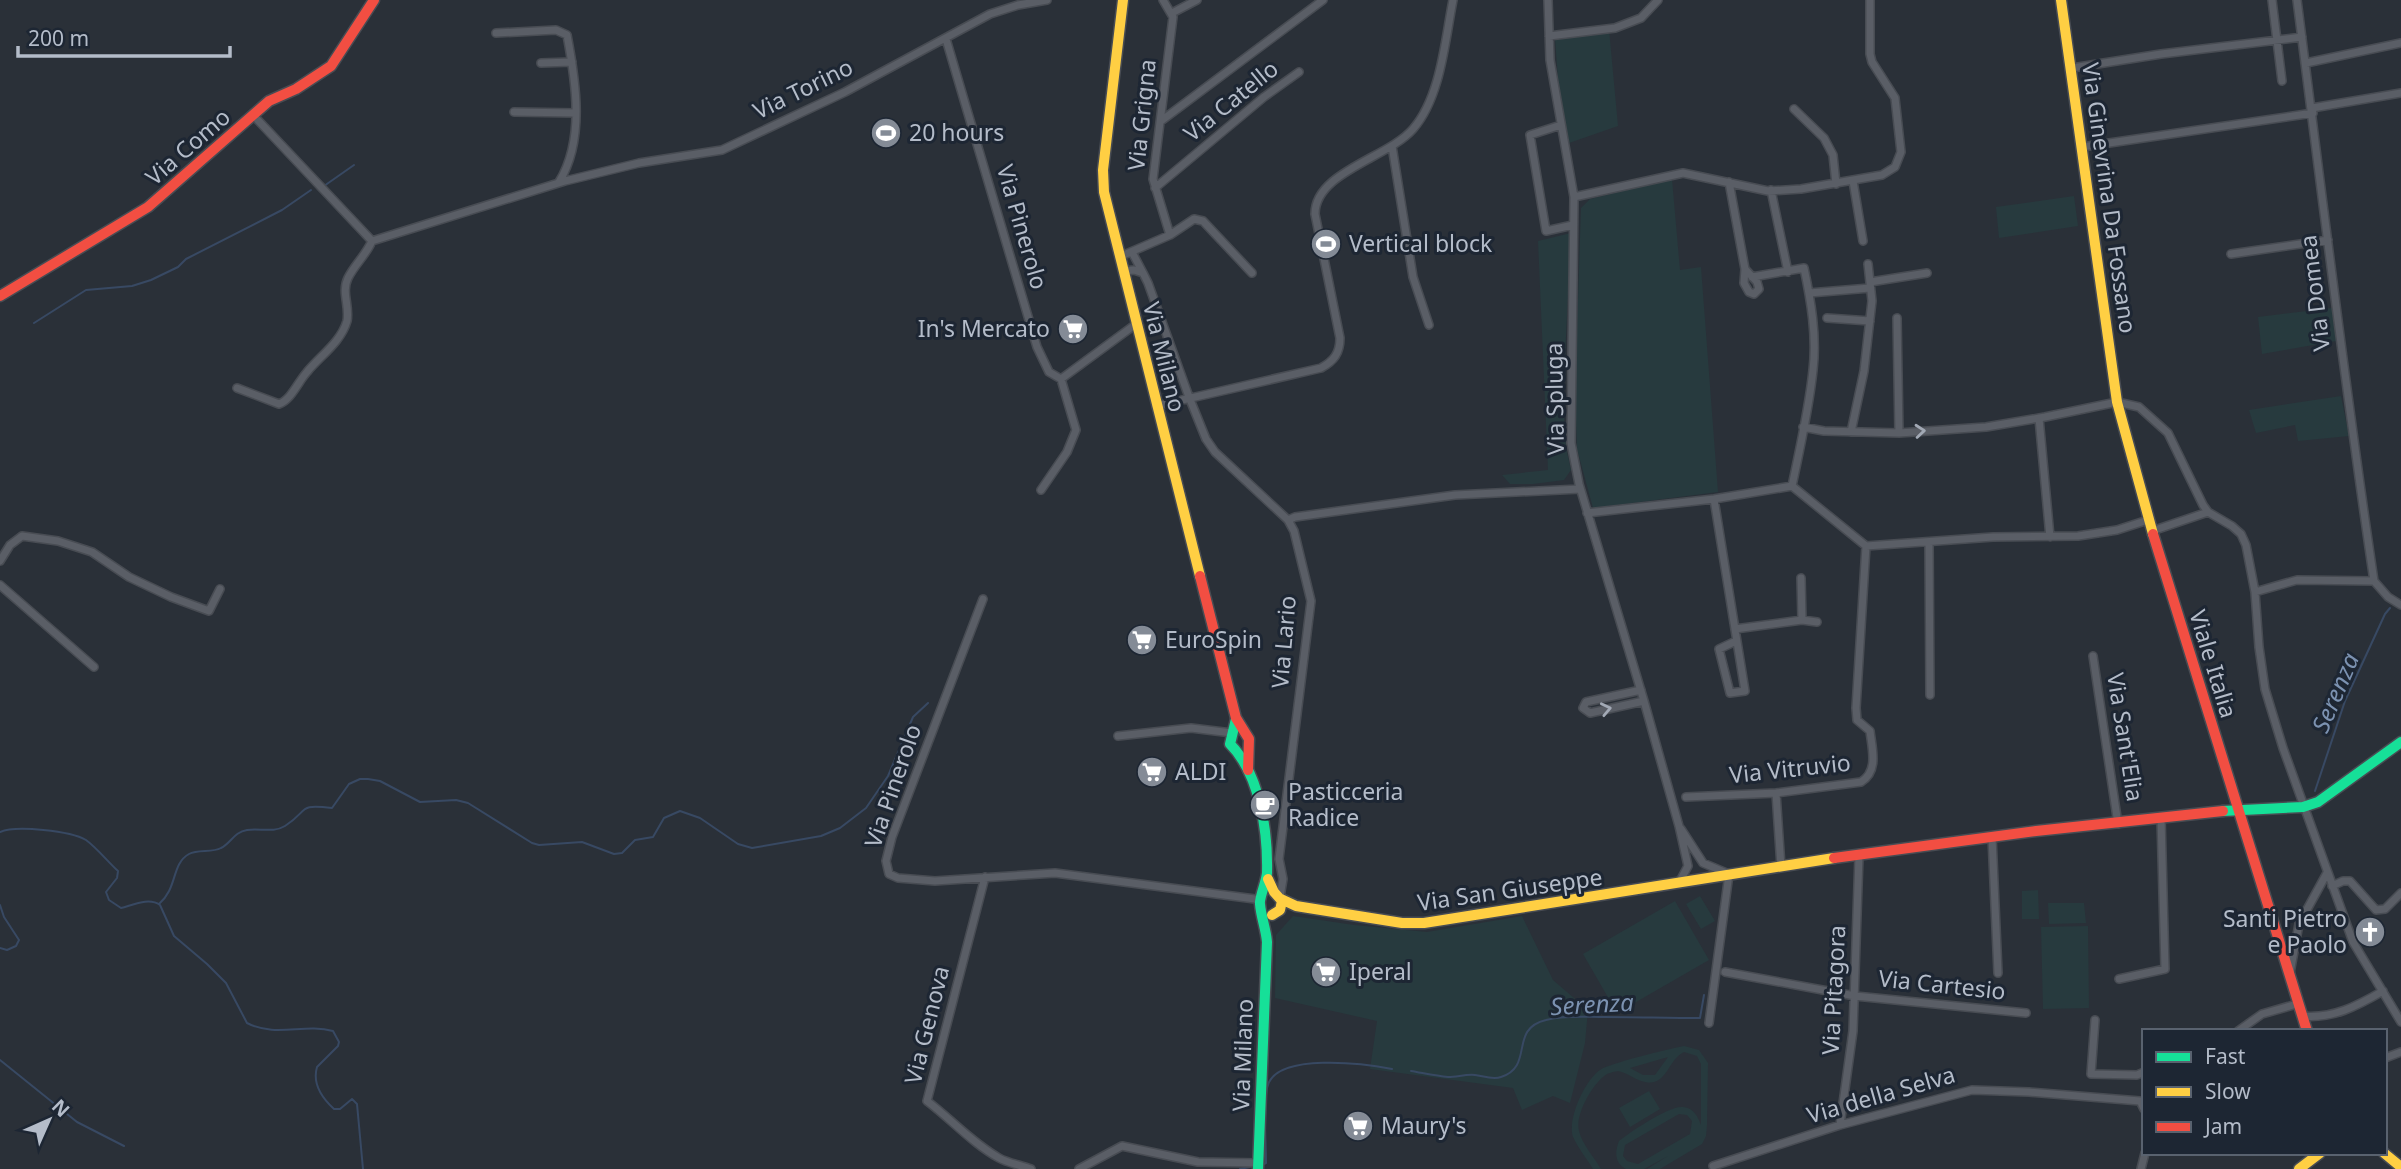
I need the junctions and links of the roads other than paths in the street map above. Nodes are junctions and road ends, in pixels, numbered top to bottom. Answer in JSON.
{"nodes":[{"id":1,"x":374,"y":0,"type":"edge"},
{"id":2,"x":1047,"y":0,"type":"edge"},
{"id":3,"x":1123,"y":0,"type":"edge"},
{"id":4,"x":1163,"y":0,"type":"edge"},
{"id":5,"x":1197,"y":0,"type":"edge"},
{"id":6,"x":1453,"y":0,"type":"edge"},
{"id":7,"x":1548,"y":0,"type":"edge"},
{"id":8,"x":1658,"y":0,"type":"edge"},
{"id":9,"x":1870,"y":0,"type":"edge"},
{"id":10,"x":2061,"y":0,"type":"edge"},
{"id":11,"x":2272,"y":0,"type":"edge"},
{"id":12,"x":2297,"y":0,"type":"edge"},
{"id":13,"x":1320,"y":1,"type":"edge"},
{"id":14,"x":1018,"y":2,"type":"edge"},
{"id":15,"x":1172,"y":13,"type":"junction"},
{"id":16,"x":496,"y":33,"type":"dead end"},
{"id":17,"x":1549,"y":36,"type":"junction"},
{"id":18,"x":2302,"y":37,"type":"junction"},
{"id":19,"x":946,"y":39,"type":"junction"},
{"id":20,"x":2278,"y":40,"type":"junction"},
{"id":21,"x":2401,"y":43,"type":"edge"},
{"id":22,"x":572,"y":62,"type":"junction"},
{"id":23,"x":2306,"y":63,"type":"junction"},
{"id":24,"x":541,"y":64,"type":"dead end"},
{"id":25,"x":2072,"y":68,"type":"junction"},
{"id":26,"x":1298,"y":72,"type":"dead end"},
{"id":27,"x":2283,"y":81,"type":"dead end"},
{"id":28,"x":2401,"y":93,"type":"edge"},
{"id":29,"x":1794,"y":109,"type":"dead end"},
{"id":30,"x":2313,"y":111,"type":"junction"},
{"id":31,"x":514,"y":112,"type":"dead end"},
{"id":32,"x":576,"y":113,"type":"junction"},
{"id":33,"x":253,"y":115,"type":"junction"},
{"id":34,"x":1161,"y":121,"type":"junction"},
{"id":35,"x":1561,"y":125,"type":"junction"},
{"id":36,"x":1392,"y":146,"type":"junction"},
{"id":37,"x":2082,"y":146,"type":"junction"},
{"id":38,"x":1853,"y":181,"type":"junction"},
{"id":39,"x":562,"y":182,"type":"junction"},
{"id":40,"x":1730,"y":182,"type":"junction"},
{"id":41,"x":1836,"y":184,"type":"junction"},
{"id":42,"x":1155,"y":188,"type":"junction"},
{"id":43,"x":1771,"y":191,"type":"junction"},
{"id":44,"x":1574,"y":197,"type":"junction"},
{"id":45,"x":1573,"y":225,"type":"junction"},
{"id":46,"x":1170,"y":234,"type":"junction"},
{"id":47,"x":2328,"y":240,"type":"junction"},
{"id":48,"x":1863,"y":241,"type":"dead end"},
{"id":49,"x":372,"y":242,"type":"junction"},
{"id":50,"x":1132,"y":252,"type":"junction"},
{"id":51,"x":2231,"y":254,"type":"dead end"},
{"id":52,"x":1119,"y":257,"type":"junction"},
{"id":53,"x":1868,"y":264,"type":"dead end"},
{"id":54,"x":1745,"y":269,"type":"junction"},
{"id":55,"x":1123,"y":271,"type":"junction"},
{"id":56,"x":1788,"y":272,"type":"junction"},
{"id":57,"x":1252,"y":273,"type":"dead end"},
{"id":58,"x":1927,"y":273,"type":"dead end"},
{"id":59,"x":1143,"y":274,"type":"junction"},
{"id":60,"x":1752,"y":277,"type":"junction"},
{"id":61,"x":1870,"y":285,"type":"junction"},
{"id":62,"x":1809,"y":293,"type":"junction"},
{"id":63,"x":0,"y":296,"type":"edge"},
{"id":64,"x":1827,"y":318,"type":"dead end"},
{"id":65,"x":1897,"y":318,"type":"dead end"},
{"id":66,"x":1870,"y":321,"type":"junction"},
{"id":67,"x":1136,"y":324,"type":"junction"},
{"id":68,"x":1429,"y":325,"type":"dead end"},
{"id":69,"x":1061,"y":379,"type":"junction"},
{"id":70,"x":237,"y":388,"type":"dead end"},
{"id":71,"x":1189,"y":397,"type":"junction"},
{"id":72,"x":2117,"y":402,"type":"junction"},
{"id":73,"x":1156,"y":406,"type":"junction"},
{"id":74,"x":2039,"y":418,"type":"junction"},
{"id":75,"x":1803,"y":427,"type":"junction"},
{"id":76,"x":1851,"y":432,"type":"junction"},
{"id":77,"x":1899,"y":433,"type":"junction"},
{"id":78,"x":1792,"y":486,"type":"junction"},
{"id":79,"x":1580,"y":489,"type":"junction"},
{"id":80,"x":1041,"y":490,"type":"dead end"},
{"id":81,"x":1714,"y":499,"type":"junction"},
{"id":82,"x":2208,"y":512,"type":"junction"},
{"id":83,"x":1587,"y":513,"type":"junction"},
{"id":84,"x":1288,"y":520,"type":"junction"},
{"id":85,"x":2150,"y":526,"type":"junction"},
{"id":86,"x":2050,"y":537,"type":"junction"},
{"id":87,"x":1930,"y":542,"type":"junction"},
{"id":88,"x":1866,"y":546,"type":"junction"},
{"id":89,"x":0,"y":561,"type":"edge"},
{"id":90,"x":1801,"y":578,"type":"dead end"},
{"id":91,"x":2374,"y":581,"type":"junction"},
{"id":92,"x":0,"y":585,"type":"edge"},
{"id":93,"x":220,"y":589,"type":"dead end"},
{"id":94,"x":2255,"y":592,"type":"junction"},
{"id":95,"x":983,"y":599,"type":"dead end"},
{"id":96,"x":2401,"y":605,"type":"edge"},
{"id":97,"x":1802,"y":620,"type":"junction"},
{"id":98,"x":1818,"y":622,"type":"dead end"},
{"id":99,"x":1735,"y":629,"type":"junction"},
{"id":100,"x":1737,"y":641,"type":"junction"},
{"id":101,"x":2093,"y":656,"type":"dead end"},
{"id":102,"x":94,"y":667,"type":"dead end"},
{"id":103,"x":1641,"y":690,"type":"junction"},
{"id":104,"x":1930,"y":695,"type":"dead end"},
{"id":105,"x":1644,"y":701,"type":"junction"},
{"id":106,"x":1232,"y":734,"type":"junction"},
{"id":107,"x":1118,"y":736,"type":"dead end"},
{"id":108,"x":2401,"y":742,"type":"edge"},
{"id":109,"x":1248,"y":744,"type":"junction"},
{"id":110,"x":1238,"y":750,"type":"junction"},
{"id":111,"x":1248,"y":770,"type":"junction"},
{"id":112,"x":1776,"y":793,"type":"junction"},
{"id":113,"x":1686,"y":797,"type":"dead end"},
{"id":114,"x":2303,"y":807,"type":"junction"},
{"id":115,"x":2237,"y":810,"type":"junction"},
{"id":116,"x":2161,"y":818,"type":"junction"},
{"id":117,"x":2118,"y":824,"type":"junction"},
{"id":118,"x":1679,"y":826,"type":"junction"},
{"id":119,"x":1992,"y":837,"type":"junction"},
{"id":120,"x":1859,"y":856,"type":"junction"},
{"id":121,"x":1703,"y":863,"type":"junction"},
{"id":122,"x":1781,"y":867,"type":"junction"},
{"id":123,"x":2327,"y":873,"type":"junction"},
{"id":124,"x":1729,"y":874,"type":"junction"},
{"id":125,"x":1266,"y":876,"type":"junction"},
{"id":126,"x":985,"y":877,"type":"junction"},
{"id":127,"x":1700,"y":880,"type":"junction"},
{"id":128,"x":1680,"y":881,"type":"junction"},
{"id":129,"x":2332,"y":886,"type":"junction"},
{"id":130,"x":2401,"y":892,"type":"edge"},
{"id":131,"x":1279,"y":895,"type":"junction"},
{"id":132,"x":1260,"y":901,"type":"junction"},
{"id":133,"x":1296,"y":906,"type":"junction"},
{"id":134,"x":1276,"y":913,"type":"junction"},
{"id":135,"x":1267,"y":942,"type":"junction"},
{"id":136,"x":1725,"y":972,"type":"dead end"},
{"id":137,"x":1998,"y":973,"type":"dead end"},
{"id":138,"x":2119,"y":979,"type":"dead end"},
{"id":139,"x":2290,"y":979,"type":"junction"},
{"id":140,"x":2382,"y":991,"type":"junction"},
{"id":141,"x":1855,"y":996,"type":"junction"},
{"id":142,"x":2297,"y":1004,"type":"junction"},
{"id":143,"x":2026,"y":1013,"type":"dead end"},
{"id":144,"x":2302,"y":1016,"type":"junction"},
{"id":145,"x":2095,"y":1020,"type":"dead end"},
{"id":146,"x":2401,"y":1022,"type":"edge"},
{"id":147,"x":1709,"y":1023,"type":"dead end"},
{"id":148,"x":2241,"y":1029,"type":"edge"},
{"id":149,"x":2306,"y":1029,"type":"edge"},
{"id":150,"x":2142,"y":1073,"type":"edge"},
{"id":151,"x":2142,"y":1105,"type":"edge"},
{"id":152,"x":1840,"y":1125,"type":"junction"},
{"id":153,"x":2317,"y":1155,"type":"edge"},
{"id":154,"x":2386,"y":1155,"type":"edge"},
{"id":155,"x":1258,"y":1164,"type":"edge"},
{"id":156,"x":1713,"y":1166,"type":"dead end"},
{"id":157,"x":2401,"y":1167,"type":"edge"},
{"id":158,"x":1031,"y":1169,"type":"edge"},
{"id":159,"x":1079,"y":1169,"type":"edge"},
{"id":160,"x":2299,"y":1169,"type":"edge"}],
"edges":[{"from":1,"to":33,"type":"street","name":"Via Como"},
{"from":2,"to":14,"type":"street","name":"Via Torino"},
{"from":3,"to":52,"type":"street","name":"Via Milano"},
{"from":4,"to":15,"type":"street"},
{"from":5,"to":15,"type":"street"},
{"from":6,"to":36,"type":"street"},
{"from":7,"to":17,"type":"street","name":"Via Spluga"},
{"from":8,"to":17,"type":"street"},
{"from":9,"to":38,"type":"street"},
{"from":10,"to":25,"type":"street","name":"Via Ginevrina Da Fossano"},
{"from":11,"to":20,"type":"street"},
{"from":12,"to":18,"type":"street","name":"Via Domea"},
{"from":13,"to":34,"type":"street"},
{"from":14,"to":19,"type":"street","name":"Via Torino"},
{"from":15,"to":34,"type":"street","name":"Via Grigna"},
{"from":16,"to":22,"type":"street"},
{"from":17,"to":35,"type":"street","name":"Via Spluga"},
{"from":18,"to":20,"type":"street"},
{"from":18,"to":23,"type":"street","name":"Via Domea"},
{"from":19,"to":39,"type":"street","name":"Via Torino"},
{"from":19,"to":69,"type":"street","name":"Via Pinerolo"},
{"from":20,"to":25,"type":"street"},
{"from":20,"to":27,"type":"street"},
{"from":21,"to":23,"type":"street"},
{"from":22,"to":24,"type":"street"},
{"from":22,"to":32,"type":"street"},
{"from":23,"to":30,"type":"street","name":"Via Domea"},
{"from":25,"to":37,"type":"street","name":"Via Ginevrina Da Fossano"},
{"from":26,"to":42,"type":"street","name":"Via Catello"},
{"from":28,"to":30,"type":"street"},
{"from":29,"to":41,"type":"street"},
{"from":30,"to":37,"type":"street"},
{"from":30,"to":47,"type":"street","name":"Via Domea"},
{"from":31,"to":32,"type":"street"},
{"from":32,"to":39,"type":"street"},
{"from":33,"to":49,"type":"street"},
{"from":33,"to":63,"type":"street","name":"Via Como"},
{"from":34,"to":42,"type":"street","name":"Via Grigna"},
{"from":35,"to":44,"type":"street","name":"Via Spluga"},
{"from":35,"to":45,"type":"street"},
{"from":36,"to":68,"type":"street"},
{"from":36,"to":71,"type":"street"},
{"from":37,"to":72,"type":"street","name":"Via Ginevrina Da Fossano"},
{"from":38,"to":41,"type":"street"},
{"from":38,"to":48,"type":"street"},
{"from":39,"to":49,"type":"street","name":"Via Torino"},
{"from":40,"to":43,"type":"street"},
{"from":40,"to":44,"type":"street"},
{"from":40,"to":54,"type":"street"},
{"from":41,"to":43,"type":"street"},
{"from":42,"to":46,"type":"street","name":"Via Grigna"},
{"from":43,"to":56,"type":"street"},
{"from":44,"to":45,"type":"street","name":"Via Spluga"},
{"from":45,"to":79,"type":"street","name":"Via Spluga"},
{"from":46,"to":50,"type":"street"},
{"from":46,"to":57,"type":"street"},
{"from":47,"to":51,"type":"street"},
{"from":47,"to":91,"type":"street","name":"Via Domea"},
{"from":49,"to":70,"type":"street"},
{"from":50,"to":52,"type":"street"},
{"from":50,"to":59,"type":"street","name":"Via Lario"},
{"from":52,"to":55,"type":"street","name":"Via Milano"},
{"from":53,"to":61,"type":"street"},
{"from":54,"to":60,"type":"street"},
{"from":54,"to":60,"type":"street"},
{"from":55,"to":59,"type":"street"},
{"from":55,"to":67,"type":"street","name":"Via Milano"},
{"from":56,"to":60,"type":"street"},
{"from":56,"to":62,"type":"street"},
{"from":58,"to":61,"type":"street"},
{"from":59,"to":71,"type":"street","name":"Via Lario"},
{"from":61,"to":62,"type":"street"},
{"from":61,"to":66,"type":"street"},
{"from":62,"to":75,"type":"street"},
{"from":64,"to":66,"type":"street"},
{"from":65,"to":77,"type":"street"},
{"from":66,"to":76,"type":"street"},
{"from":67,"to":69,"type":"street"},
{"from":67,"to":73,"type":"street","name":"Via Milano"},
{"from":69,"to":80,"type":"street","name":"Via Pinerolo"},
{"from":71,"to":73,"type":"street"},
{"from":71,"to":84,"type":"street","name":"Via Lario"},
{"from":72,"to":74,"type":"street"},
{"from":72,"to":82,"type":"street"},
{"from":72,"to":85,"type":"street","name":"Viale Italia"},
{"from":73,"to":106,"type":"street","name":"Via Milano"},
{"from":77,"to":74,"type":"street","one_way":true},
{"from":74,"to":86,"type":"street"},
{"from":75,"to":76,"type":"street"},
{"from":75,"to":78,"type":"street"},
{"from":76,"to":77,"type":"street"},
{"from":78,"to":81,"type":"street"},
{"from":78,"to":88,"type":"street"},
{"from":79,"to":83,"type":"street","name":"Via Spluga"},
{"from":79,"to":84,"type":"street"},
{"from":81,"to":83,"type":"street"},
{"from":81,"to":99,"type":"street"},
{"from":82,"to":85,"type":"street"},
{"from":82,"to":94,"type":"street"},
{"from":83,"to":103,"type":"street","name":"Via Spluga"},
{"from":84,"to":131,"type":"street","name":"Via Lario"},
{"from":85,"to":86,"type":"street"},
{"from":85,"to":115,"type":"street","name":"Viale Italia"},
{"from":86,"to":87,"type":"street"},
{"from":87,"to":88,"type":"street"},
{"from":87,"to":104,"type":"street"},
{"from":88,"to":112,"type":"street","name":"Via Vitruvio"},
{"from":89,"to":93,"type":"street"},
{"from":90,"to":97,"type":"street"},
{"from":91,"to":94,"type":"street"},
{"from":91,"to":96,"type":"street"},
{"from":92,"to":102,"type":"street"},
{"from":94,"to":114,"type":"street"},
{"from":95,"to":126,"type":"street","name":"Via Pinerolo"},
{"from":97,"to":98,"type":"street"},
{"from":97,"to":99,"type":"street"},
{"from":99,"to":100,"type":"street"},
{"from":100,"to":100,"type":"street"},
{"from":101,"to":117,"type":"street","name":"Via Sant'Elia"},
{"from":103,"to":105,"type":"street","name":"Via Spluga"},
{"from":103,"to":105,"type":"street","one_way":true},
{"from":105,"to":118,"type":"street","name":"Via Spluga"},
{"from":106,"to":107,"type":"street"},
{"from":106,"to":109,"type":"street","name":"Via Milano"},
{"from":106,"to":110,"type":"street","name":"Via Milano"},
{"from":108,"to":114,"type":"street"},
{"from":109,"to":110,"type":"street"},
{"from":109,"to":111,"type":"street","name":"Via Milano"},
{"from":110,"to":111,"type":"street","name":"Via Milano"},
{"from":111,"to":125,"type":"street","name":"Via Milano"},
{"from":112,"to":113,"type":"street","name":"Via Vitruvio"},
{"from":112,"to":122,"type":"street"},
{"from":114,"to":115,"type":"street","name":"Via San Giuseppe"},
{"from":114,"to":123,"type":"street"},
{"from":115,"to":116,"type":"street","name":"Via San Giuseppe"},
{"from":115,"to":139,"type":"street","name":"Viale Italia"},
{"from":116,"to":117,"type":"street","name":"Via San Giuseppe"},
{"from":116,"to":138,"type":"street"},
{"from":117,"to":119,"type":"street","name":"Via San Giuseppe"},
{"from":118,"to":121,"type":"street","name":"Via Spluga"},
{"from":118,"to":128,"type":"street","name":"Via Spluga"},
{"from":119,"to":120,"type":"street","name":"Via San Giuseppe"},
{"from":119,"to":137,"type":"street"},
{"from":120,"to":122,"type":"street","name":"Via San Giuseppe"},
{"from":120,"to":141,"type":"street","name":"Via Pitagora"},
{"from":121,"to":124,"type":"street"},
{"from":121,"to":127,"type":"street"},
{"from":122,"to":124,"type":"street","name":"Via San Giuseppe"},
{"from":123,"to":129,"type":"street"},
{"from":123,"to":139,"type":"street"},
{"from":124,"to":127,"type":"street","name":"Via San Giuseppe"},
{"from":124,"to":147,"type":"street"},
{"from":125,"to":131,"type":"street","name":"Via Milano"},
{"from":125,"to":132,"type":"street","name":"Via Milano"},
{"from":126,"to":132,"type":"street"},
{"from":126,"to":158,"type":"street","name":"Via Genova"},
{"from":127,"to":128,"type":"street","name":"Via San Giuseppe"},
{"from":128,"to":133,"type":"street","name":"Via San Giuseppe"},
{"from":129,"to":130,"type":"street"},
{"from":129,"to":140,"type":"street"},
{"from":131,"to":132,"type":"street"},
{"from":131,"to":133,"type":"street","name":"Via San Giuseppe"},
{"from":131,"to":134,"type":"street","name":"Via Milano"},
{"from":132,"to":134,"type":"street"},
{"from":132,"to":135,"type":"street","name":"Via Milano"},
{"from":133,"to":134,"type":"street","name":"Via San Giuseppe"},
{"from":134,"to":135,"type":"street","name":"Via Milano"},
{"from":135,"to":155,"type":"street","name":"Via Milano"},
{"from":136,"to":141,"type":"street","name":"Via Cartesio"},
{"from":139,"to":142,"type":"street","name":"Viale Italia"},
{"from":140,"to":144,"type":"street"},
{"from":140,"to":146,"type":"street"},
{"from":141,"to":143,"type":"street","name":"Via Cartesio"},
{"from":141,"to":152,"type":"street","name":"Via Pitagora"},
{"from":142,"to":144,"type":"street","name":"Viale Italia"},
{"from":142,"to":148,"type":"street"},
{"from":144,"to":149,"type":"street","name":"Viale Italia"},
{"from":145,"to":150,"type":"street"},
{"from":151,"to":152,"type":"street","name":"Via della Selva"},
{"from":152,"to":156,"type":"street","name":"Via della Selva"},
{"from":153,"to":160,"type":"street"},
{"from":154,"to":157,"type":"street"},
{"from":155,"to":159,"type":"street"}]}
